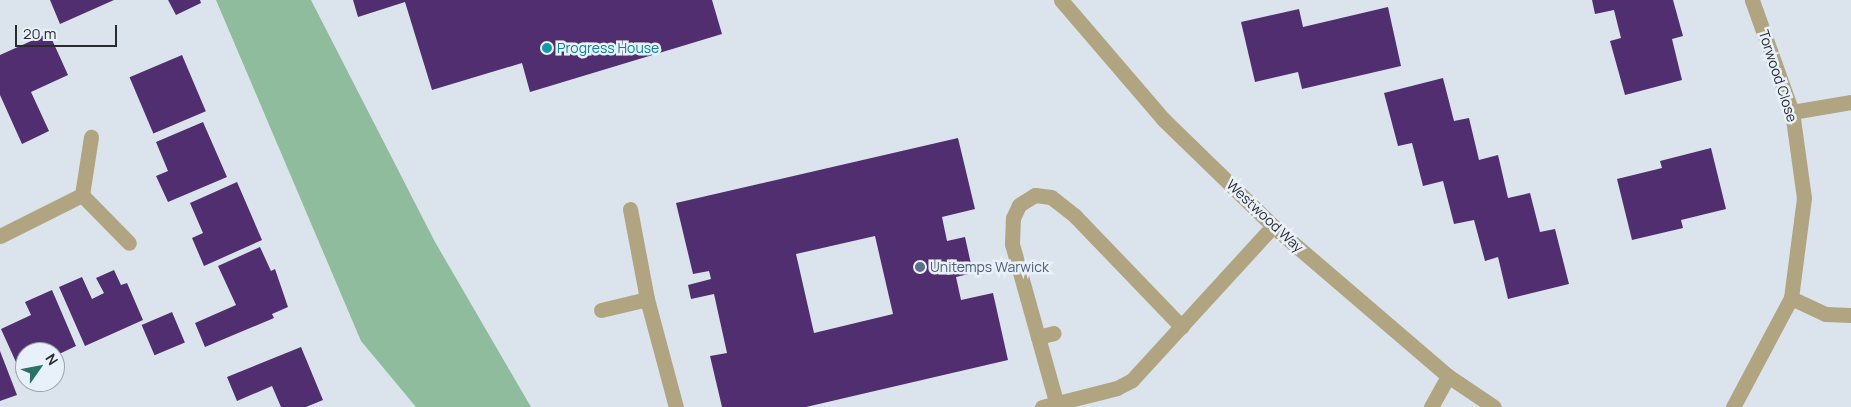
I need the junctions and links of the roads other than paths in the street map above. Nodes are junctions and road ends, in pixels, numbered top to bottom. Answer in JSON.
{"nodes":[{"id":1,"x":1061,"y":0,"type":"edge"},
{"id":2,"x":1752,"y":0,"type":"edge"},
{"id":3,"x":1851,"y":102,"type":"edge"},
{"id":4,"x":1792,"y":112,"type":"junction"},
{"id":5,"x":91,"y":137,"type":"dead end"},
{"id":6,"x":82,"y":195,"type":"junction"},
{"id":7,"x":630,"y":209,"type":"dead end"},
{"id":8,"x":1273,"y":226,"type":"junction"},
{"id":9,"x":0,"y":236,"type":"edge"},
{"id":10,"x":128,"y":243,"type":"dead end"},
{"id":11,"x":648,"y":298,"type":"junction"},
{"id":12,"x":1791,"y":298,"type":"junction"},
{"id":13,"x":601,"y":310,"type":"dead end"},
{"id":14,"x":1851,"y":315,"type":"edge"},
{"id":15,"x":1182,"y":327,"type":"junction"},
{"id":16,"x":1054,"y":333,"type":"dead end"},
{"id":17,"x":1038,"y":337,"type":"junction"},
{"id":18,"x":1448,"y":376,"type":"junction"},
{"id":19,"x":1057,"y":405,"type":"junction"},
{"id":20,"x":676,"y":407,"type":"edge"},
{"id":21,"x":1042,"y":407,"type":"edge"},
{"id":22,"x":1431,"y":407,"type":"edge"},
{"id":23,"x":1494,"y":407,"type":"edge"},
{"id":24,"x":1732,"y":407,"type":"edge"}],
"edges":[{"from":1,"to":8,"type":"street","name":"Westwood Way"},
{"from":2,"to":4,"type":"street","name":"Torwood Close"},
{"from":3,"to":4,"type":"street"},
{"from":4,"to":12,"type":"street","name":"Torwood Close"},
{"from":5,"to":6,"type":"street"},
{"from":6,"to":9,"type":"street"},
{"from":6,"to":10,"type":"street"},
{"from":7,"to":11,"type":"street"},
{"from":8,"to":15,"type":"street"},
{"from":8,"to":18,"type":"street","name":"Westwood Way"},
{"from":11,"to":13,"type":"street"},
{"from":11,"to":20,"type":"street"},
{"from":12,"to":14,"type":"street"},
{"from":12,"to":24,"type":"street","name":"Torwood Close"},
{"from":15,"to":17,"type":"street"},
{"from":15,"to":19,"type":"street"},
{"from":16,"to":17,"type":"street"},
{"from":17,"to":19,"type":"street"},
{"from":18,"to":22,"type":"street"},
{"from":18,"to":23,"type":"street","name":"Westwood Way"},
{"from":19,"to":21,"type":"street"}]}
